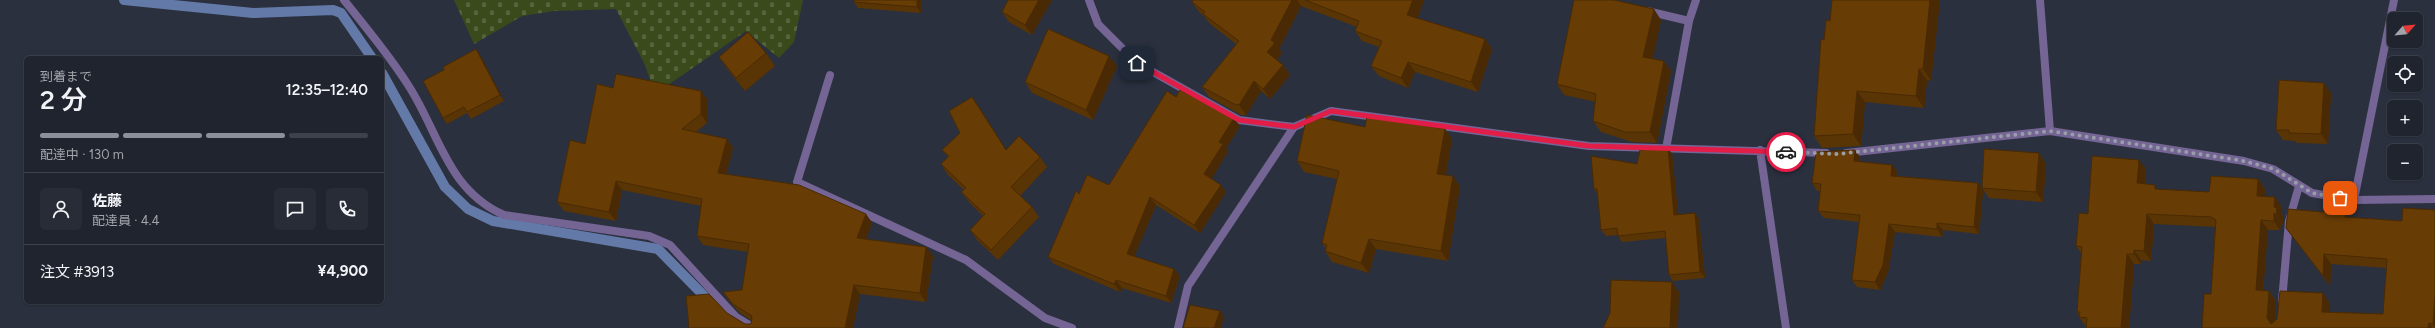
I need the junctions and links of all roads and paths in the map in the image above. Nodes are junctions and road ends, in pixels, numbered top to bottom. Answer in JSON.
{"nodes":[{"id":1,"x":344,"y":0,"type":"edge"},
{"id":2,"x":1088,"y":0,"type":"edge"},
{"id":3,"x":1696,"y":0,"type":"edge"},
{"id":4,"x":2040,"y":0,"type":"edge"},
{"id":5,"x":2394,"y":0,"type":"edge"},
{"id":6,"x":1636,"y":8,"type":"edge"},
{"id":7,"x":1689,"y":21,"type":"junction"},
{"id":8,"x":830,"y":75,"type":"dead end"},
{"id":9,"x":1294,"y":127,"type":"junction"},
{"id":10,"x":2050,"y":131,"type":"junction"},
{"id":11,"x":1666,"y":148,"type":"junction"},
{"id":12,"x":1760,"y":150,"type":"junction"},
{"id":13,"x":2299,"y":186,"type":"junction"},
{"id":14,"x":2435,"y":199,"type":"edge"},
{"id":15,"x":2354,"y":200,"type":"junction"},
{"id":16,"x":2281,"y":313,"type":"edge"},
{"id":17,"x":754,"y":328,"type":"edge"},
{"id":18,"x":1072,"y":328,"type":"edge"},
{"id":19,"x":1178,"y":328,"type":"edge"},
{"id":20,"x":1786,"y":328,"type":"edge"}],
"edges":[{"from":1,"to":17,"type":"street"},
{"from":2,"to":9,"type":"street"},
{"from":3,"to":7,"type":"street"},
{"from":4,"to":10,"type":"street"},
{"from":5,"to":15,"type":"street"},
{"from":6,"to":7,"type":"street"},
{"from":7,"to":11,"type":"street"},
{"from":8,"to":18,"type":"street"},
{"from":9,"to":11,"type":"street"},
{"from":9,"to":19,"type":"street"},
{"from":10,"to":12,"type":"street"},
{"from":10,"to":13,"type":"street"},
{"from":11,"to":12,"type":"street"},
{"from":12,"to":20,"type":"street"},
{"from":13,"to":15,"type":"street"},
{"from":13,"to":16,"type":"street"},
{"from":14,"to":15,"type":"street"}]}
